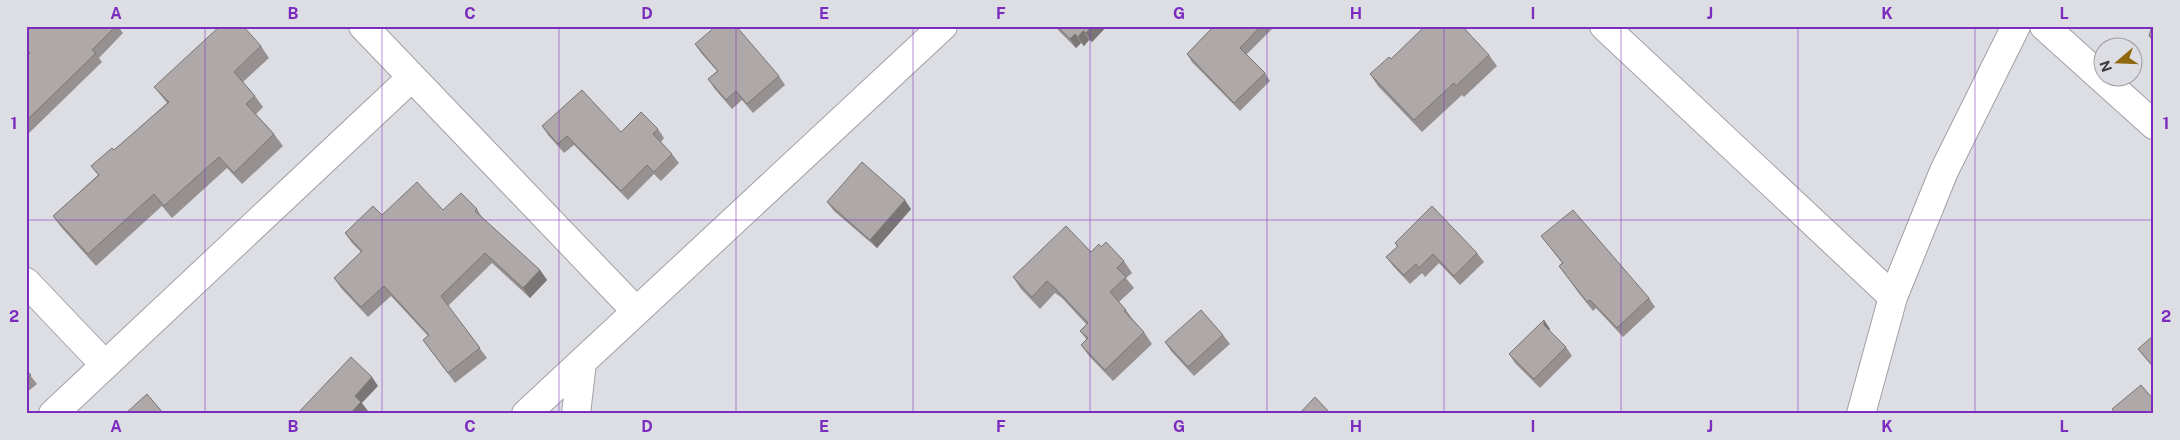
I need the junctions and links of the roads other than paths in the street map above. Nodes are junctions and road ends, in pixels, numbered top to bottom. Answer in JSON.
{"nodes":[{"id":1,"x":363,"y":26,"type":"edge"},
{"id":2,"x":943,"y":26,"type":"edge"},
{"id":3,"x":1604,"y":26,"type":"edge"},
{"id":4,"x":2016,"y":26,"type":"edge"},
{"id":5,"x":2044,"y":26,"type":"edge"},
{"id":6,"x":410,"y":78,"type":"junction"},
{"id":7,"x":2154,"y":124,"type":"edge"},
{"id":8,"x":26,"y":282,"type":"edge"},
{"id":9,"x":1893,"y":298,"type":"junction"},
{"id":10,"x":636,"y":312,"type":"junction"},
{"id":11,"x":582,"y":362,"type":"junction"},
{"id":12,"x":105,"y":365,"type":"junction"},
{"id":13,"x":53,"y":414,"type":"edge"},
{"id":14,"x":526,"y":414,"type":"edge"},
{"id":15,"x":576,"y":414,"type":"edge"},
{"id":16,"x":1861,"y":414,"type":"edge"}],
"edges":[{"from":1,"to":6,"type":"street"},
{"from":2,"to":10,"type":"street"},
{"from":3,"to":9,"type":"street"},
{"from":4,"to":9,"type":"street"},
{"from":5,"to":7,"type":"street"},
{"from":6,"to":10,"type":"street"},
{"from":6,"to":12,"type":"street"},
{"from":8,"to":12,"type":"street"},
{"from":9,"to":16,"type":"street"},
{"from":10,"to":11,"type":"street"},
{"from":11,"to":14,"type":"street"},
{"from":11,"to":15,"type":"street"},
{"from":12,"to":13,"type":"street"}]}
